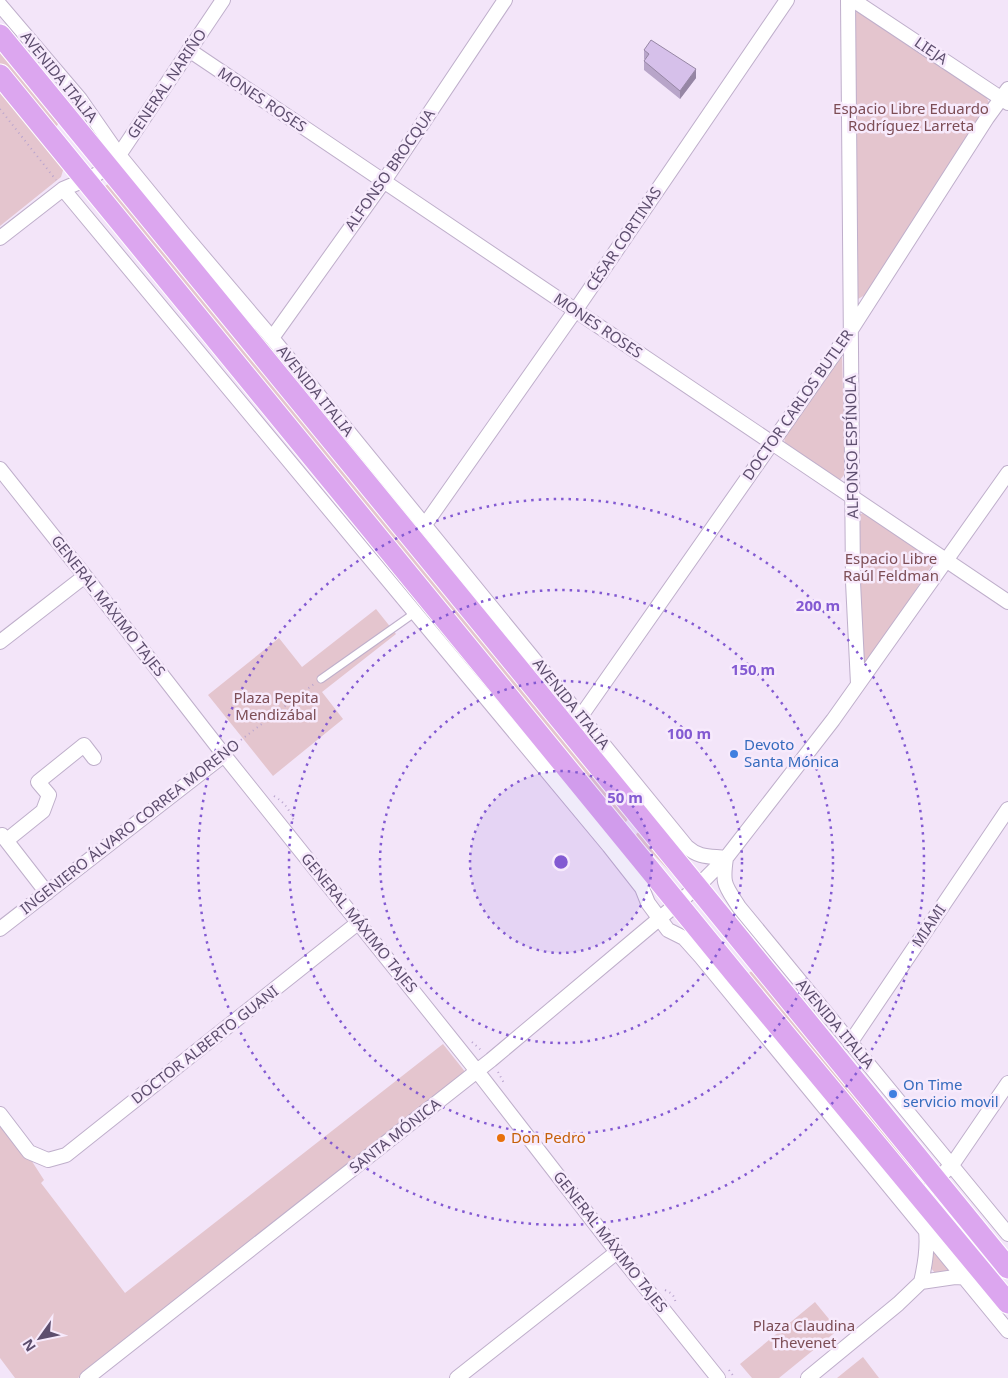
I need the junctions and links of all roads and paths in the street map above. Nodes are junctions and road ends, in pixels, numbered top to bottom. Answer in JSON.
{"nodes":[{"id":1,"x":222,"y":0,"type":"edge"},
{"id":2,"x":505,"y":0,"type":"edge"},
{"id":3,"x":787,"y":0,"type":"edge"},
{"id":4,"x":848,"y":0,"type":"edge"},
{"id":5,"x":853,"y":0,"type":"edge"},
{"id":6,"x":0,"y":5,"type":"edge"},
{"id":7,"x":0,"y":35,"type":"edge"},
{"id":8,"x":188,"y":50,"type":"junction"},
{"id":9,"x":0,"y":75,"type":"edge"},
{"id":10,"x":1006,"y":97,"type":"edge"},
{"id":11,"x":0,"y":109,"type":"edge"},
{"id":12,"x":80,"y":132,"type":"junction"},
{"id":13,"x":60,"y":148,"type":"junction"},
{"id":14,"x":114,"y":160,"type":"junction"},
{"id":15,"x":86,"y":180,"type":"junction"},
{"id":16,"x":384,"y":181,"type":"junction"},
{"id":17,"x":63,"y":189,"type":"junction"},
{"id":18,"x":0,"y":238,"type":"edge"},
{"id":19,"x":575,"y":311,"type":"junction"},
{"id":20,"x":851,"y":330,"type":"junction"},
{"id":21,"x":272,"y":338,"type":"junction"},
{"id":22,"x":772,"y":442,"type":"junction"},
{"id":23,"x":0,"y":469,"type":"edge"},
{"id":24,"x":1008,"y":474,"type":"edge"},
{"id":25,"x":852,"y":496,"type":"junction"},
{"id":26,"x":424,"y":526,"type":"junction"},
{"id":27,"x":947,"y":560,"type":"junction"},
{"id":28,"x":86,"y":576,"type":"junction"},
{"id":29,"x":1008,"y":602,"type":"edge"},
{"id":30,"x":423,"y":606,"type":"junction"},
{"id":31,"x":0,"y":642,"type":"edge"},
{"id":32,"x":321,"y":679,"type":"joint"},
{"id":33,"x":858,"y":684,"type":"junction"},
{"id":34,"x":581,"y":716,"type":"junction"},
{"id":35,"x":224,"y":755,"type":"junction"},
{"id":36,"x":94,"y":758,"type":"dead end"},
{"id":37,"x":624,"y":783,"type":"junction"},
{"id":38,"x":1008,"y":808,"type":"edge"},
{"id":39,"x":647,"y":811,"type":"junction"},
{"id":40,"x":3,"y":838,"type":"edge"},
{"id":41,"x":616,"y":840,"type":"junction"},
{"id":42,"x":726,"y":858,"type":"junction"},
{"id":43,"x":697,"y":887,"type":"junction"},
{"id":44,"x":47,"y":893,"type":"junction"},
{"id":45,"x":679,"y":903,"type":"junction"},
{"id":46,"x":660,"y":919,"type":"junction"},
{"id":47,"x":359,"y":922,"type":"junction"},
{"id":48,"x":0,"y":929,"type":"edge"},
{"id":49,"x":754,"y":958,"type":"junction"},
{"id":50,"x":736,"y":974,"type":"junction"},
{"id":51,"x":850,"y":1043,"type":"junction"},
{"id":52,"x":477,"y":1071,"type":"junction"},
{"id":53,"x":1008,"y":1083,"type":"edge"},
{"id":54,"x":0,"y":1114,"type":"edge"},
{"id":55,"x":952,"y":1165,"type":"junction"},
{"id":56,"x":936,"y":1180,"type":"junction"},
{"id":57,"x":923,"y":1199,"type":"junction"},
{"id":58,"x":926,"y":1232,"type":"junction"},
{"id":59,"x":1008,"y":1234,"type":"edge"},
{"id":60,"x":617,"y":1252,"type":"junction"},
{"id":61,"x":1008,"y":1268,"type":"edge"},
{"id":62,"x":964,"y":1277,"type":"junction"},
{"id":63,"x":921,"y":1282,"type":"junction"},
{"id":64,"x":991,"y":1282,"type":"junction"},
{"id":65,"x":1008,"y":1303,"type":"edge"},
{"id":66,"x":1008,"y":1331,"type":"edge"},
{"id":67,"x":87,"y":1378,"type":"edge"},
{"id":68,"x":457,"y":1378,"type":"edge"},
{"id":69,"x":718,"y":1378,"type":"edge"},
{"id":70,"x":808,"y":1378,"type":"edge"}],
"edges":[{"from":1,"to":8,"type":"street","name":"GENERAL NARIÑO"},
{"from":2,"to":16,"type":"street","name":"ALFONSO BROCQUA"},
{"from":3,"to":19,"type":"street","name":"CÉSAR CORTINAS"},
{"from":4,"to":20,"type":"street","name":"ALFONSO ESPÍNOLA"},
{"from":5,"to":10,"type":"street","name":"LIEJA"},
{"from":6,"to":14,"type":"street","name":"AVENIDA ITALIA"},
{"from":7,"to":12,"type":"main road","name":"AVENIDA ITALIA"},
{"from":8,"to":14,"type":"street","name":"GENERAL NARIÑO"},
{"from":8,"to":16,"type":"street","name":"MONES ROSES"},
{"from":9,"to":13,"type":"main road"},
{"from":10,"to":20,"type":"street","name":"DOCTOR CARLOS BUTLER"},
{"from":11,"to":17,"type":"path"},
{"from":12,"to":13,"type":"street","name":"AVENIDA ITALIA"},
{"from":12,"to":14,"type":"main road","name":"AVENIDA ITALIA"},
{"from":13,"to":15,"type":"main road"},
{"from":14,"to":15,"type":"street"},
{"from":14,"to":21,"type":"street","name":"AVENIDA ITALIA"},
{"from":14,"to":37,"type":"main road","name":"AVENIDA ITALIA"},
{"from":15,"to":17,"type":"street"},
{"from":15,"to":30,"type":"main road"},
{"from":16,"to":19,"type":"street","name":"MONES ROSES"},
{"from":16,"to":21,"type":"street","name":"ALFONSO BROCQUA"},
{"from":17,"to":18,"type":"street"},
{"from":17,"to":30,"type":"street"},
{"from":19,"to":22,"type":"street","name":"MONES ROSES"},
{"from":19,"to":26,"type":"street","name":"CÉSAR CORTINAS"},
{"from":20,"to":22,"type":"street","name":"DOCTOR CARLOS BUTLER"},
{"from":20,"to":25,"type":"street","name":"ALFONSO ESPÍNOLA"},
{"from":21,"to":26,"type":"street","name":"AVENIDA ITALIA"},
{"from":22,"to":25,"type":"street","name":"MONES ROSES"},
{"from":22,"to":34,"type":"street","name":"DOCTOR CARLOS BUTLER"},
{"from":23,"to":28,"type":"street","name":"GENERAL MÁXIMO TAJES"},
{"from":24,"to":27,"type":"street","name":"SANTA MÓNICA"},
{"from":25,"to":27,"type":"street","name":"MONES ROSES"},
{"from":25,"to":33,"type":"street","name":"ALFONSO ESPÍNOLA"},
{"from":26,"to":34,"type":"street","name":"AVENIDA ITALIA"},
{"from":27,"to":29,"type":"street","name":"MONES ROSES"},
{"from":27,"to":33,"type":"street","name":"SANTA MÓNICA"},
{"from":28,"to":31,"type":"street"},
{"from":28,"to":35,"type":"street","name":"GENERAL MÁXIMO TAJES"},
{"from":30,"to":32,"type":"lane"},
{"from":30,"to":41,"type":"main road"},
{"from":32,"to":35,"type":"path","name":"INGENIERO ÁLVARO CORREA MORENO"},
{"from":33,"to":42,"type":"street","name":"SANTA MÓNICA"},
{"from":34,"to":37,"type":"street","name":"AVENIDA ITALIA"},
{"from":35,"to":44,"type":"street","name":"INGENIERO ÁLVARO CORREA MORENO"},
{"from":35,"to":47,"type":"street","name":"GENERAL MÁXIMO TAJES"},
{"from":36,"to":40,"type":"street"},
{"from":37,"to":39,"type":"main road","name":"AVENIDA ITALIA"},
{"from":38,"to":51,"type":"street","name":"MIAMI"},
{"from":39,"to":41,"type":"street"},
{"from":39,"to":42,"type":"street","name":"AVENIDA ITALIA"},
{"from":39,"to":43,"type":"main road","name":"AVENIDA ITALIA"},
{"from":40,"to":44,"type":"street"},
{"from":41,"to":43,"type":"main road"},
{"from":41,"to":45,"type":"main road"},
{"from":41,"to":46,"type":"street"},
{"from":42,"to":43,"type":"street","name":"SANTA MÓNICA"},
{"from":42,"to":51,"type":"street","name":"AVENIDA ITALIA"},
{"from":43,"to":45,"type":"street","name":"SANTA MÓNICA"},
{"from":43,"to":49,"type":"main road","name":"AVENIDA ITALIA"},
{"from":44,"to":48,"type":"street","name":"INGENIERO ÁLVARO CORREA MORENO"},
{"from":45,"to":46,"type":"street","name":"SANTA MÓNICA"},
{"from":45,"to":49,"type":"main road"},
{"from":45,"to":50,"type":"main road"},
{"from":46,"to":52,"type":"street","name":"SANTA MÓNICA"},
{"from":46,"to":58,"type":"street"},
{"from":47,"to":52,"type":"street","name":"GENERAL MÁXIMO TAJES"},
{"from":47,"to":54,"type":"street","name":"DOCTOR ALBERTO GUANI"},
{"from":49,"to":50,"type":"street"},
{"from":49,"to":56,"type":"main road","name":"AVENIDA ITALIA"},
{"from":50,"to":57,"type":"main road"},
{"from":51,"to":55,"type":"street","name":"AVENIDA ITALIA"},
{"from":52,"to":60,"type":"street","name":"GENERAL MÁXIMO TAJES"},
{"from":52,"to":67,"type":"street","name":"SANTA MÓNICA"},
{"from":53,"to":55,"type":"street"},
{"from":55,"to":56,"type":"street"},
{"from":55,"to":59,"type":"street","name":"AVENIDA ITALIA"},
{"from":56,"to":57,"type":"street"},
{"from":56,"to":61,"type":"main road","name":"AVENIDA ITALIA"},
{"from":57,"to":58,"type":"street"},
{"from":57,"to":64,"type":"main road"},
{"from":58,"to":62,"type":"street"},
{"from":58,"to":63,"type":"street"},
{"from":60,"to":68,"type":"street"},
{"from":60,"to":69,"type":"street","name":"GENERAL MÁXIMO TAJES"},
{"from":62,"to":63,"type":"street"},
{"from":62,"to":64,"type":"street"},
{"from":62,"to":66,"type":"street"},
{"from":63,"to":70,"type":"street"},
{"from":64,"to":65,"type":"main road"}]}
